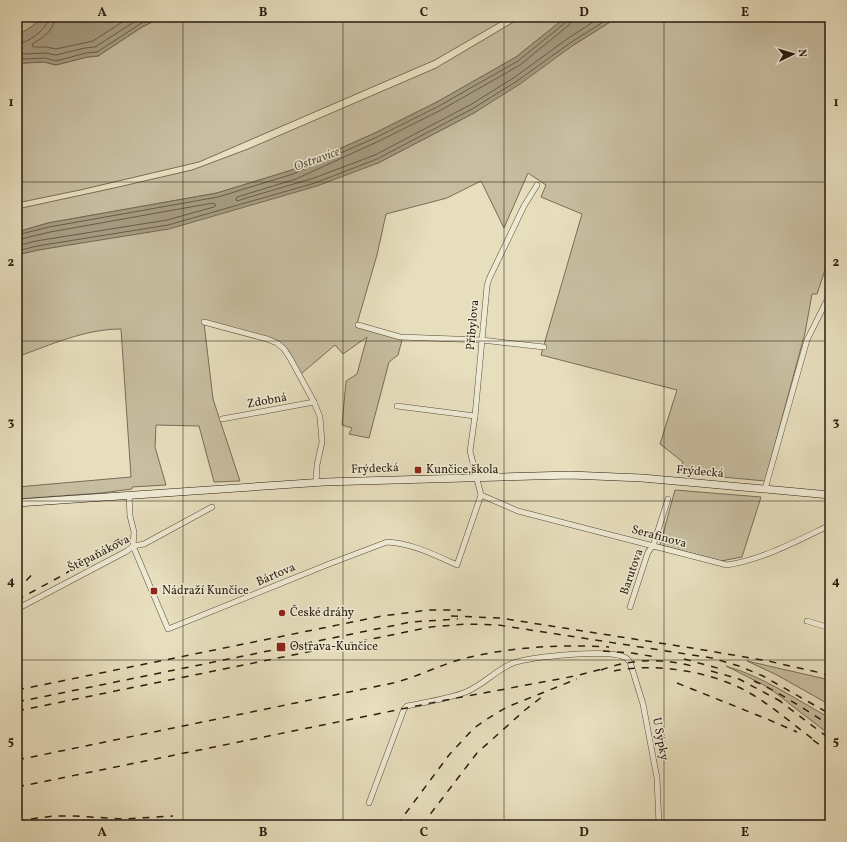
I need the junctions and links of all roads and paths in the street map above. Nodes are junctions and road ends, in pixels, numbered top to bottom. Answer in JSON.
{"nodes":[{"id":1,"x":536,"y":185,"type":"dead end"},
{"id":2,"x":830,"y":294,"type":"edge"},
{"id":3,"x":204,"y":322,"type":"dead end"},
{"id":4,"x":358,"y":325,"type":"dead end"},
{"id":5,"x":482,"y":340,"type":"junction"},
{"id":6,"x":544,"y":346,"type":"dead end"},
{"id":7,"x":314,"y":402,"type":"junction"},
{"id":8,"x":397,"y":406,"type":"dead end"},
{"id":9,"x":475,"y":416,"type":"junction"},
{"id":10,"x":222,"y":419,"type":"dead end"},
{"id":11,"x":477,"y":477,"type":"junction"},
{"id":12,"x":316,"y":483,"type":"junction"},
{"id":13,"x":765,"y":489,"type":"junction"},
{"id":14,"x":129,"y":495,"type":"junction"},
{"id":15,"x":482,"y":495,"type":"junction"},
{"id":16,"x":830,"y":495,"type":"edge"},
{"id":17,"x":668,"y":499,"type":"dead end"},
{"id":18,"x":17,"y":503,"type":"edge"},
{"id":19,"x":212,"y":507,"type":"dead end"},
{"id":20,"x":830,"y":525,"type":"edge"},
{"id":21,"x":133,"y":546,"type":"junction"},
{"id":22,"x":653,"y":546,"type":"junction"},
{"id":23,"x":630,"y":607,"type":"dead end"},
{"id":24,"x":17,"y":608,"type":"edge"},
{"id":25,"x":807,"y":622,"type":"dead end"},
{"id":26,"x":830,"y":628,"type":"edge"},
{"id":27,"x":369,"y":803,"type":"dead end"},
{"id":28,"x":659,"y":825,"type":"edge"}],
"edges":[{"from":1,"to":5,"type":"street","name":"Přibylova"},
{"from":2,"to":13,"type":"street"},
{"from":3,"to":7,"type":"street"},
{"from":4,"to":5,"type":"street"},
{"from":5,"to":6,"type":"street"},
{"from":5,"to":9,"type":"street","name":"Přibylova"},
{"from":7,"to":10,"type":"street","name":"Zdobná"},
{"from":7,"to":12,"type":"street"},
{"from":8,"to":9,"type":"street"},
{"from":9,"to":11,"type":"street","name":"Přibylova"},
{"from":11,"to":12,"type":"main road","name":"Frýdecká"},
{"from":11,"to":13,"type":"main road","name":"Frýdecká"},
{"from":11,"to":15,"type":"street","name":"Přibylova"},
{"from":12,"to":14,"type":"main road","name":"Frýdecká"},
{"from":13,"to":16,"type":"main road","name":"Frýdecká"},
{"from":14,"to":18,"type":"main road","name":"Frýdecká"},
{"from":14,"to":21,"type":"street","name":"Bártova"},
{"from":15,"to":21,"type":"street","name":"Bártova"},
{"from":15,"to":22,"type":"street","name":"Serafinova"},
{"from":17,"to":22,"type":"street","name":"Barutova"},
{"from":19,"to":21,"type":"street","name":"Štěpaňákova"},
{"from":20,"to":22,"type":"street","name":"Serafinova"},
{"from":21,"to":24,"type":"street","name":"Štěpaňákova"},
{"from":22,"to":23,"type":"street","name":"Barutova"},
{"from":25,"to":26,"type":"street"},
{"from":27,"to":28,"type":"street","name":"U Sýpky"}]}
